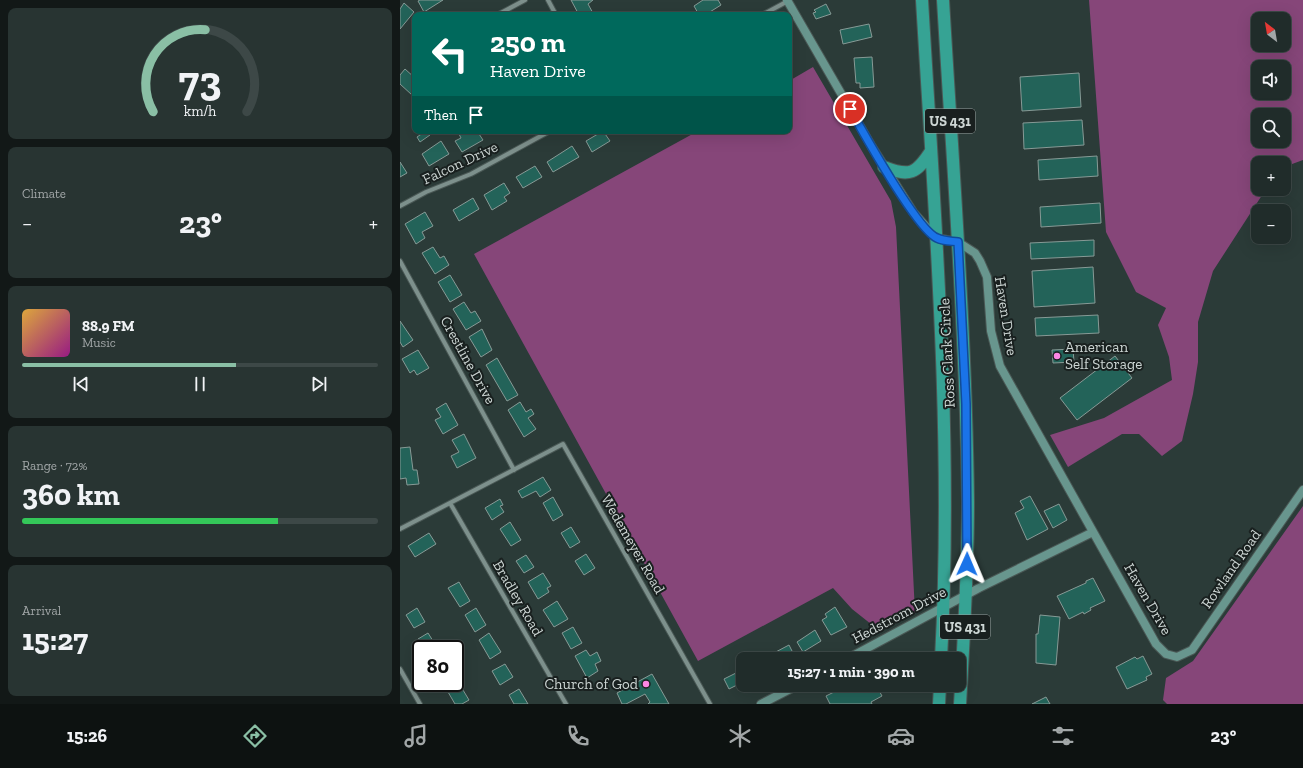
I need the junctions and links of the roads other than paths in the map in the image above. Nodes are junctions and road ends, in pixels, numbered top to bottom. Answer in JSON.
{"nodes":[{"id":1,"x":525,"y":0,"type":"edge"},
{"id":2,"x":548,"y":0,"type":"edge"},
{"id":3,"x":788,"y":0,"type":"edge"},
{"id":4,"x":922,"y":0,"type":"edge"},
{"id":5,"x":943,"y":0,"type":"edge"},
{"id":6,"x":503,"y":12,"type":"edge"},
{"id":7,"x":554,"y":12,"type":"edge"},
{"id":8,"x":767,"y":12,"type":"edge"},
{"id":9,"x":544,"y":134,"type":"edge"},
{"id":10,"x":931,"y":151,"type":"junction"},
{"id":11,"x":884,"y":167,"type":"junction"},
{"id":12,"x":400,"y":206,"type":"edge"},
{"id":13,"x":936,"y":238,"type":"junction"},
{"id":14,"x":958,"y":242,"type":"junction"},
{"id":15,"x":400,"y":261,"type":"edge"},
{"id":16,"x":514,"y":470,"type":"junction"},
{"id":17,"x":1303,"y":490,"type":"edge"},
{"id":18,"x":450,"y":503,"type":"junction"},
{"id":19,"x":400,"y":529,"type":"edge"},
{"id":20,"x":1094,"y":532,"type":"junction"},
{"id":21,"x":966,"y":595,"type":"junction"},
{"id":22,"x":944,"y":608,"type":"junction"},
{"id":23,"x":860,"y":652,"type":"edge"},
{"id":24,"x":941,"y":652,"type":"edge"},
{"id":25,"x":1177,"y":657,"type":"joint"},
{"id":26,"x":400,"y":669,"type":"edge"},
{"id":27,"x":784,"y":692,"type":"edge"},
{"id":28,"x":940,"y":692,"type":"edge"},
{"id":29,"x":420,"y":704,"type":"edge"},
{"id":30,"x":566,"y":704,"type":"edge"},
{"id":31,"x":710,"y":704,"type":"edge"},
{"id":32,"x":761,"y":704,"type":"edge"},
{"id":33,"x":939,"y":704,"type":"edge"},
{"id":34,"x":960,"y":704,"type":"edge"}],
"edges":[{"from":1,"to":6,"type":"street"},
{"from":2,"to":7,"type":"street"},
{"from":3,"to":8,"type":"street"},
{"from":3,"to":11,"type":"street"},
{"from":4,"to":10,"type":"highway","name":"Ross Clark Circle","number":"US 431"},
{"from":5,"to":14,"type":"highway","name":"Ross Clark Circle","number":"US 431"},
{"from":9,"to":12,"type":"street","name":"Falcon Drive"},
{"from":10,"to":11,"type":"highway"},
{"from":10,"to":13,"type":"highway","name":"Ross Clark Circle","number":"US 431"},
{"from":11,"to":13,"type":"street"},
{"from":13,"to":14,"type":"street","name":"Haven Drive"},
{"from":13,"to":22,"type":"highway","name":"Ross Clark Circle","number":"US 431"},
{"from":14,"to":20,"type":"street","name":"Haven Drive"},
{"from":14,"to":21,"type":"highway","name":"Ross Clark Circle","number":"US 431"},
{"from":15,"to":16,"type":"street","name":"Crestline Drive"},
{"from":16,"to":18,"type":"street"},
{"from":16,"to":31,"type":"street","name":"Wedemeyer Road"},
{"from":17,"to":25,"type":"street","name":"Rowland Road"},
{"from":18,"to":19,"type":"street"},
{"from":18,"to":30,"type":"street","name":"Bradley Road"},
{"from":20,"to":21,"type":"street","name":"Hedstrom Drive"},
{"from":20,"to":25,"type":"street","name":"Haven Drive"},
{"from":21,"to":22,"type":"street","name":"Hedstrom Drive"},
{"from":21,"to":34,"type":"highway","name":"Ross Clark Circle","number":"US 431"},
{"from":22,"to":23,"type":"street","name":"Hedstrom Drive"},
{"from":22,"to":24,"type":"highway","name":"Ross Clark Circle","number":"US 431"},
{"from":26,"to":29,"type":"street"},
{"from":27,"to":32,"type":"street"},
{"from":28,"to":33,"type":"highway"}]}
